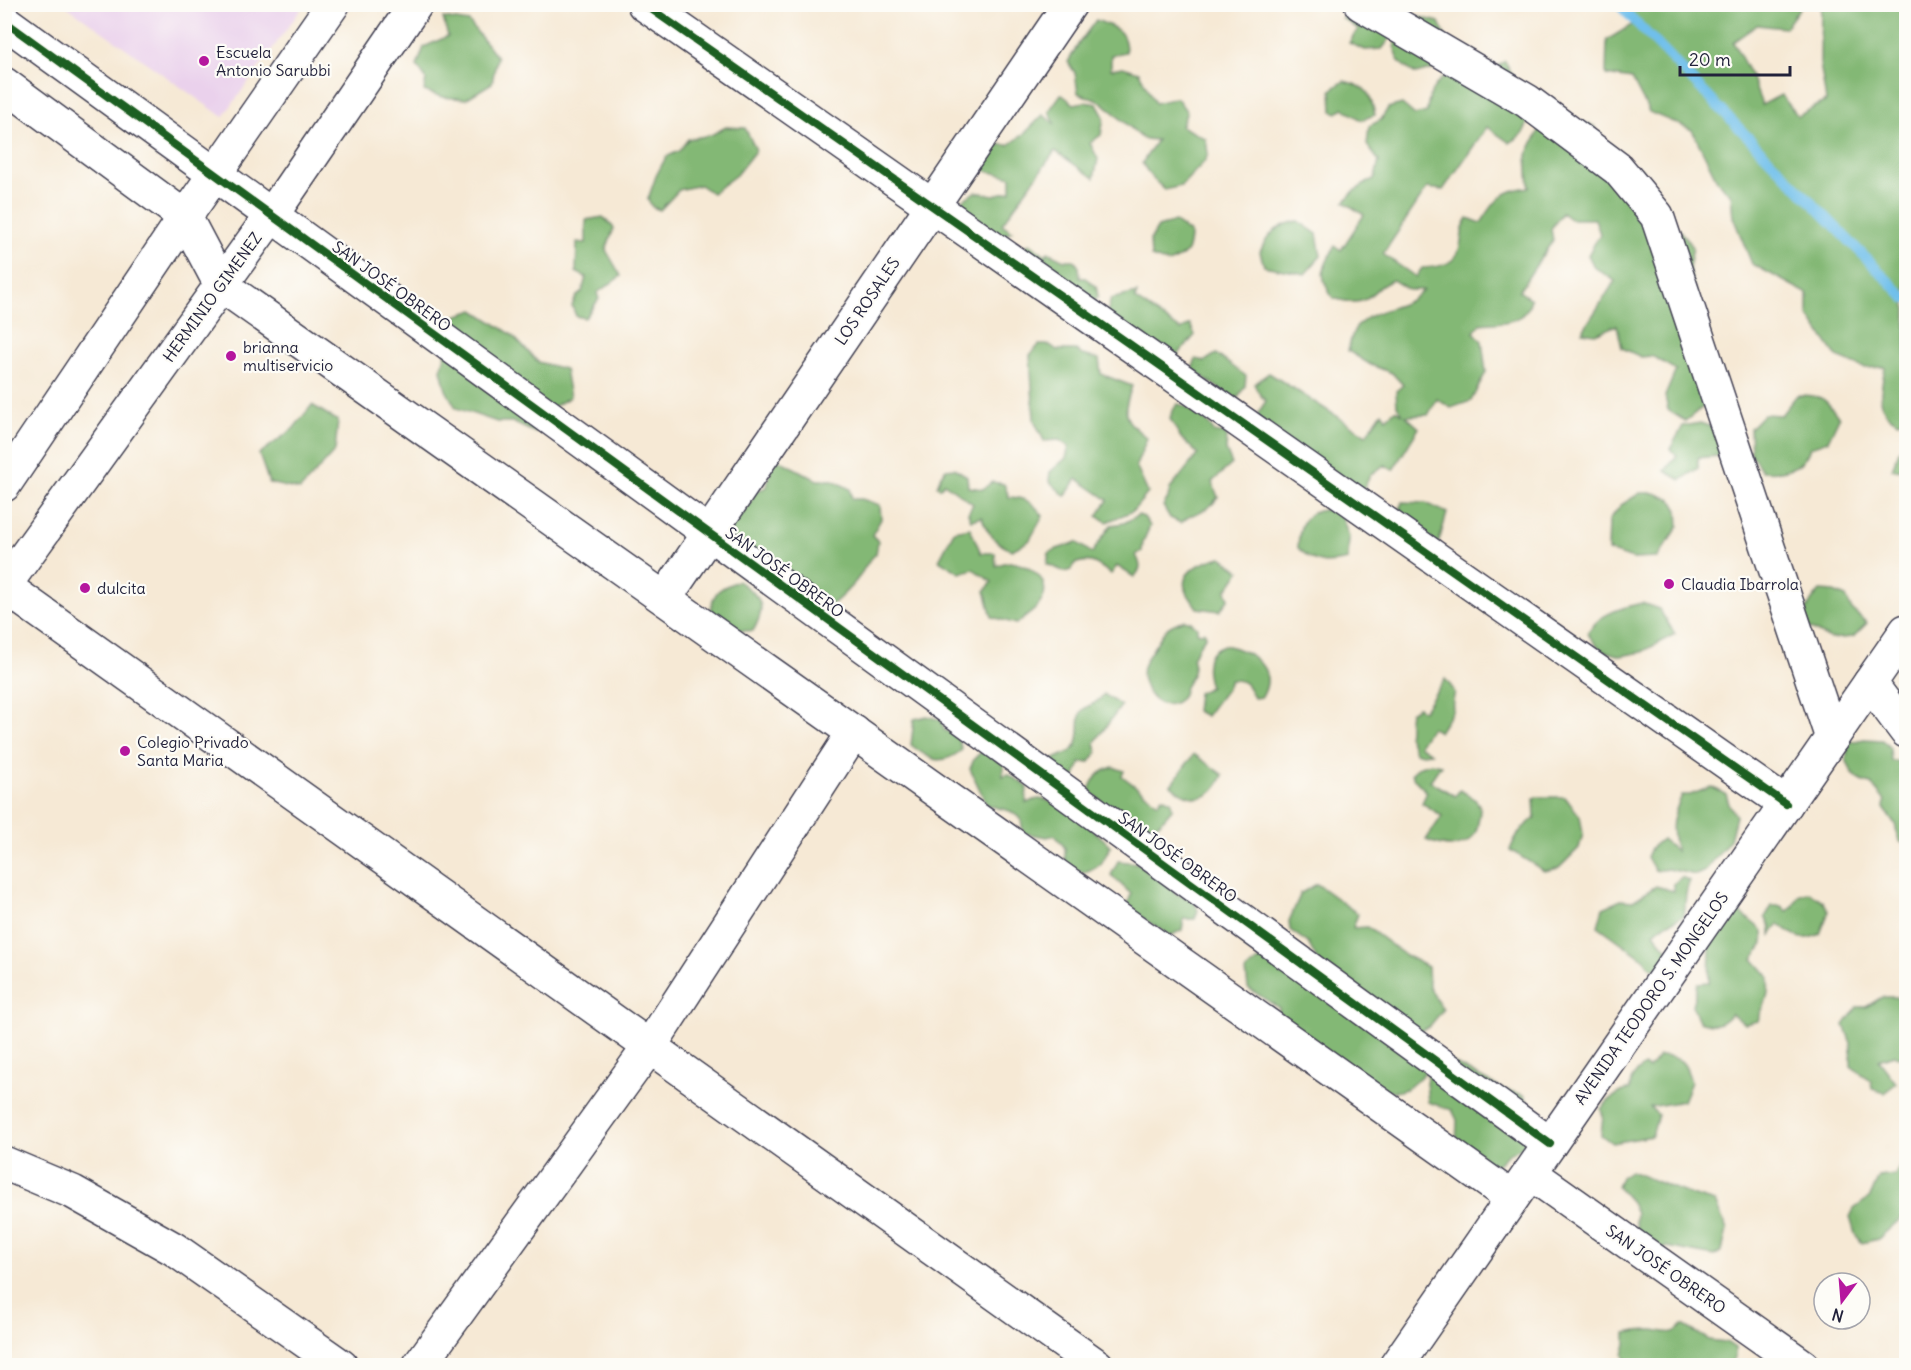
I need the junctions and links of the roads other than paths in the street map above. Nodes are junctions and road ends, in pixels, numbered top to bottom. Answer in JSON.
{"nodes":[{"id":1,"x":333,"y":4,"type":"edge"},
{"id":2,"x":416,"y":4,"type":"edge"},
{"id":3,"x":644,"y":4,"type":"edge"},
{"id":4,"x":1070,"y":4,"type":"edge"},
{"id":5,"x":1360,"y":4,"type":"edge"},
{"id":6,"x":4,"y":21,"type":"edge"},
{"id":7,"x":4,"y":84,"type":"edge"},
{"id":8,"x":214,"y":174,"type":"junction"},
{"id":9,"x":932,"y":206,"type":"junction"},
{"id":10,"x":271,"y":216,"type":"junction"},
{"id":11,"x":185,"y":217,"type":"junction"},
{"id":12,"x":221,"y":285,"type":"junction"},
{"id":13,"x":4,"y":484,"type":"edge"},
{"id":14,"x":708,"y":533,"type":"junction"},
{"id":15,"x":5,"y":586,"type":"edge"},
{"id":16,"x":665,"y":598,"type":"junction"},
{"id":17,"x":1906,"y":631,"type":"edge"},
{"id":18,"x":1870,"y":683,"type":"junction"},
{"id":19,"x":1906,"y":731,"type":"edge"},
{"id":20,"x":854,"y":732,"type":"junction"},
{"id":21,"x":1832,"y":738,"type":"junction"},
{"id":22,"x":1786,"y":804,"type":"junction"},
{"id":23,"x":650,"y":1046,"type":"junction"},
{"id":24,"x":1550,"y":1144,"type":"junction"},
{"id":25,"x":4,"y":1163,"type":"edge"},
{"id":26,"x":1521,"y":1185,"type":"junction"},
{"id":27,"x":341,"y":1365,"type":"edge"},
{"id":28,"x":419,"y":1365,"type":"edge"},
{"id":29,"x":1097,"y":1365,"type":"edge"},
{"id":30,"x":1396,"y":1365,"type":"edge"},
{"id":31,"x":1803,"y":1365,"type":"edge"}],
"edges":[{"from":1,"to":8,"type":"street"},
{"from":2,"to":10,"type":"street","name":"HERMINIO GIMENEZ"},
{"from":3,"to":9,"type":"street"},
{"from":4,"to":9,"type":"street","name":"LOS ROSALES"},
{"from":5,"to":21,"type":"street"},
{"from":6,"to":8,"type":"street","name":"SAN JOSÉ OBRERO"},
{"from":7,"to":11,"type":"street","name":"SAN JOSÉ OBRERO"},
{"from":8,"to":10,"type":"street","name":"SAN JOSÉ OBRERO"},
{"from":8,"to":11,"type":"street"},
{"from":9,"to":14,"type":"street","name":"LOS ROSALES"},
{"from":9,"to":22,"type":"street"},
{"from":10,"to":12,"type":"street","name":"HERMINIO GIMENEZ"},
{"from":10,"to":14,"type":"street","name":"SAN JOSÉ OBRERO"},
{"from":11,"to":12,"type":"street","name":"SAN JOSÉ OBRERO"},
{"from":11,"to":13,"type":"street"},
{"from":12,"to":15,"type":"street","name":"HERMINIO GIMENEZ"},
{"from":12,"to":16,"type":"street","name":"SAN JOSÉ OBRERO"},
{"from":14,"to":16,"type":"street","name":"LOS ROSALES"},
{"from":14,"to":24,"type":"street","name":"SAN JOSÉ OBRERO"},
{"from":15,"to":23,"type":"street"},
{"from":16,"to":20,"type":"street","name":"SAN JOSÉ OBRERO"},
{"from":17,"to":18,"type":"street","name":"AVENIDA TEODORO S. MONGELOS"},
{"from":18,"to":19,"type":"street"},
{"from":18,"to":21,"type":"street","name":"AVENIDA TEODORO S. MONGELOS"},
{"from":20,"to":23,"type":"street"},
{"from":20,"to":26,"type":"street","name":"SAN JOSÉ OBRERO"},
{"from":21,"to":22,"type":"street","name":"AVENIDA TEODORO S. MONGELOS"},
{"from":22,"to":24,"type":"street","name":"AVENIDA TEODORO S. MONGELOS"},
{"from":23,"to":28,"type":"street"},
{"from":23,"to":29,"type":"street"},
{"from":24,"to":26,"type":"street","name":"AVENIDA TEODORO S. MONGELOS"},
{"from":25,"to":27,"type":"street"},
{"from":26,"to":30,"type":"street","name":"AVENIDA TEODORO S. MONGELOS"},
{"from":26,"to":31,"type":"street","name":"SAN JOSÉ OBRERO"}]}
